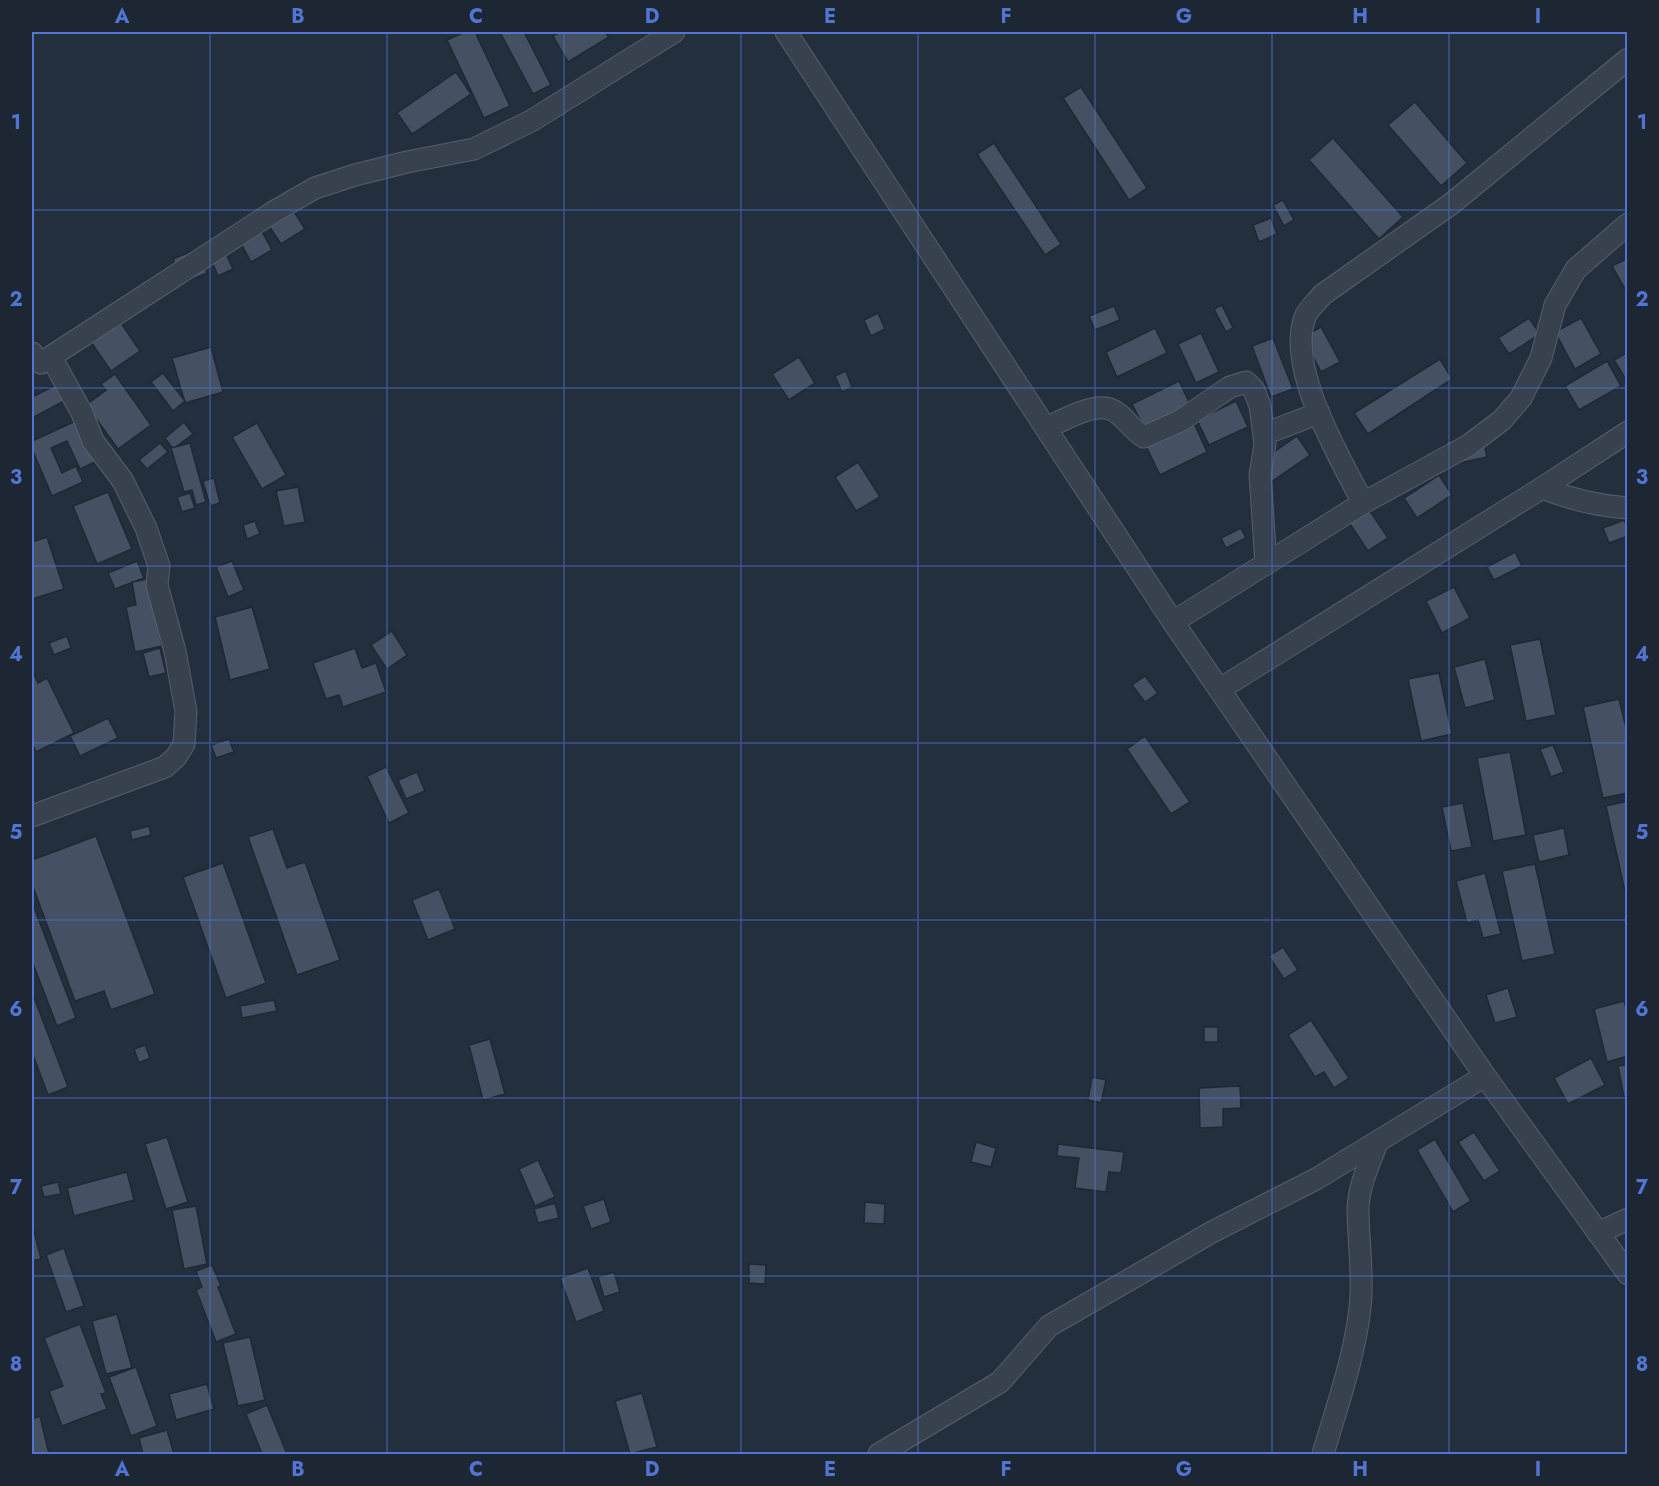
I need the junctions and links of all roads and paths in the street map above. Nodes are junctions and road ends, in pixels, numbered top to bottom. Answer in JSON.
{"nodes":[{"id":1,"x":674,"y":32,"type":"edge"},
{"id":2,"x":786,"y":32,"type":"edge"},
{"id":3,"x":1628,"y":59,"type":"edge"},
{"id":4,"x":1628,"y":224,"type":"edge"},
{"id":5,"x":41,"y":355,"type":"edge"},
{"id":6,"x":1319,"y":413,"type":"junction"},
{"id":7,"x":1046,"y":428,"type":"junction"},
{"id":8,"x":1628,"y":432,"type":"edge"},
{"id":9,"x":1264,"y":434,"type":"junction"},
{"id":10,"x":1542,"y":488,"type":"junction"},
{"id":11,"x":1363,"y":503,"type":"junction"},
{"id":12,"x":1628,"y":508,"type":"edge"},
{"id":13,"x":1266,"y":564,"type":"junction"},
{"id":14,"x":1173,"y":622,"type":"junction"},
{"id":15,"x":1220,"y":689,"type":"junction"},
{"id":16,"x":32,"y":816,"type":"edge"},
{"id":17,"x":1485,"y":1076,"type":"junction"},
{"id":18,"x":1377,"y":1143,"type":"junction"},
{"id":19,"x":1628,"y":1219,"type":"edge"},
{"id":20,"x":1598,"y":1233,"type":"junction"},
{"id":21,"x":1628,"y":1274,"type":"edge"},
{"id":22,"x":879,"y":1455,"type":"edge"},
{"id":23,"x":1323,"y":1455,"type":"edge"}],
"edges":[{"from":1,"to":5,"type":"street"},
{"from":2,"to":7,"type":"street"},
{"from":3,"to":6,"type":"street"},
{"from":4,"to":11,"type":"street"},
{"from":5,"to":16,"type":"street"},
{"from":6,"to":9,"type":"street"},
{"from":6,"to":11,"type":"street"},
{"from":7,"to":9,"type":"street"},
{"from":7,"to":14,"type":"street"},
{"from":8,"to":10,"type":"street"},
{"from":9,"to":13,"type":"street"},
{"from":10,"to":12,"type":"street"},
{"from":10,"to":15,"type":"street"},
{"from":11,"to":13,"type":"street"},
{"from":13,"to":14,"type":"street"},
{"from":14,"to":15,"type":"street"},
{"from":15,"to":17,"type":"street"},
{"from":17,"to":18,"type":"street"},
{"from":17,"to":20,"type":"street"},
{"from":18,"to":22,"type":"street"},
{"from":18,"to":23,"type":"street"},
{"from":19,"to":20,"type":"street"},
{"from":20,"to":21,"type":"street"}]}
